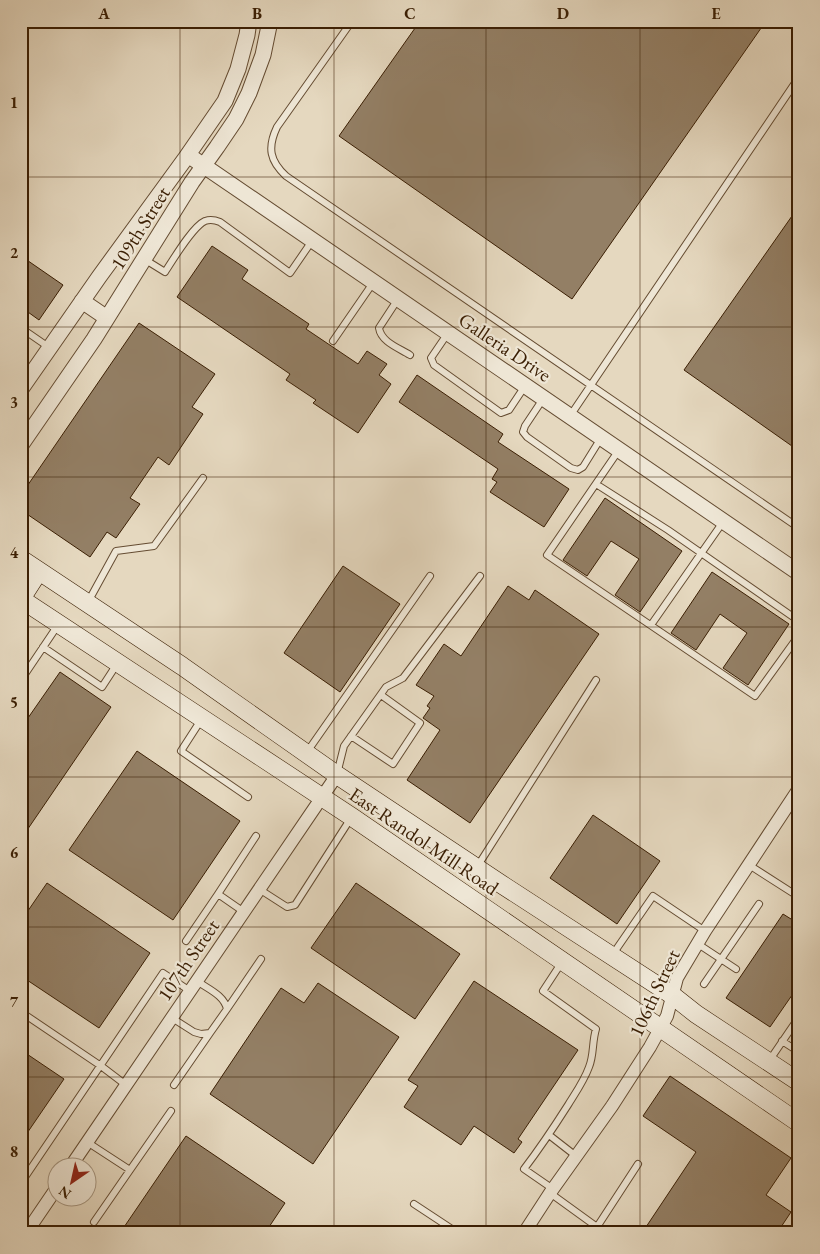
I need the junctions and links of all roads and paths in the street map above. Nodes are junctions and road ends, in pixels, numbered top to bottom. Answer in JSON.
{"nodes":[{"id":1,"x":249,"y":21,"type":"edge"},
{"id":2,"x":270,"y":21,"type":"edge"},
{"id":3,"x":352,"y":21,"type":"edge"},
{"id":4,"x":799,"y":77,"type":"edge"},
{"id":5,"x":188,"y":155,"type":"junction"},
{"id":6,"x":204,"y":166,"type":"junction"},
{"id":7,"x":312,"y":240,"type":"junction"},
{"id":8,"x":144,"y":259,"type":"junction"},
{"id":9,"x":374,"y":282,"type":"junction"},
{"id":10,"x":398,"y":299,"type":"junction"},
{"id":11,"x":82,"y":301,"type":"junction"},
{"id":12,"x":107,"y":318,"type":"junction"},
{"id":13,"x":21,"y":328,"type":"edge"},
{"id":14,"x":448,"y":332,"type":"junction"},
{"id":15,"x":333,"y":341,"type":"dead end"},
{"id":16,"x":50,"y":348,"type":"junction"},
{"id":17,"x":410,"y":355,"type":"dead end"},
{"id":18,"x":591,"y":385,"type":"junction"},
{"id":19,"x":525,"y":386,"type":"junction"},
{"id":20,"x":21,"y":388,"type":"edge"},
{"id":21,"x":544,"y":398,"type":"junction"},
{"id":22,"x":570,"y":416,"type":"junction"},
{"id":23,"x":601,"y":438,"type":"junction"},
{"id":24,"x":21,"y":444,"type":"edge"},
{"id":25,"x":619,"y":450,"type":"junction"},
{"id":26,"x":203,"y":478,"type":"dead end"},
{"id":27,"x":596,"y":484,"type":"junction"},
{"id":28,"x":724,"y":521,"type":"junction"},
{"id":29,"x":799,"y":528,"type":"edge"},
{"id":30,"x":701,"y":554,"type":"junction"},
{"id":31,"x":21,"y":559,"type":"edge"},
{"id":32,"x":39,"y":571,"type":"junction"},
{"id":33,"x":799,"y":573,"type":"edge"},
{"id":34,"x":430,"y":576,"type":"dead end"},
{"id":35,"x":480,"y":576,"type":"dead end"},
{"id":36,"x":21,"y":599,"type":"edge"},
{"id":37,"x":88,"y":603,"type":"junction"},
{"id":38,"x":799,"y":621,"type":"edge"},
{"id":39,"x":59,"y":624,"type":"junction"},
{"id":40,"x":651,"y":625,"type":"junction"},
{"id":41,"x":799,"y":635,"type":"edge"},
{"id":42,"x":44,"y":647,"type":"junction"},
{"id":43,"x":118,"y":663,"type":"junction"},
{"id":44,"x":21,"y":680,"type":"edge"},
{"id":45,"x":596,"y":680,"type":"dead end"},
{"id":46,"x":381,"y":695,"type":"junction"},
{"id":47,"x":202,"y":719,"type":"junction"},
{"id":48,"x":351,"y":736,"type":"junction"},
{"id":49,"x":306,"y":753,"type":"junction"},
{"id":50,"x":337,"y":775,"type":"junction"},
{"id":51,"x":798,"y":790,"type":"edge"},
{"id":52,"x":248,"y":797,"type":"dead end"},
{"id":53,"x":322,"y":798,"type":"junction"},
{"id":54,"x":352,"y":818,"type":"junction"},
{"id":55,"x":256,"y":836,"type":"dead end"},
{"id":56,"x":749,"y":865,"type":"junction"},
{"id":57,"x":477,"y":868,"type":"junction"},
{"id":58,"x":259,"y":889,"type":"junction"},
{"id":59,"x":218,"y":894,"type":"junction"},
{"id":60,"x":799,"y":897,"type":"edge"},
{"id":61,"x":759,"y":904,"type":"dead end"},
{"id":62,"x":244,"y":912,"type":"junction"},
{"id":63,"x":705,"y":931,"type":"junction"},
{"id":64,"x":186,"y":941,"type":"dead end"},
{"id":65,"x":698,"y":944,"type":"junction"},
{"id":66,"x":612,"y":957,"type":"junction"},
{"id":67,"x":261,"y":959,"type":"dead end"},
{"id":68,"x":721,"y":959,"type":"junction"},
{"id":69,"x":562,"y":961,"type":"junction"},
{"id":70,"x":736,"y":970,"type":"dead end"},
{"id":71,"x":704,"y":984,"type":"dead end"},
{"id":72,"x":194,"y":986,"type":"junction"},
{"id":73,"x":672,"y":995,"type":"junction"},
{"id":74,"x":226,"y":1010,"type":"junction"},
{"id":75,"x":21,"y":1012,"type":"edge"},
{"id":76,"x":799,"y":1017,"type":"edge"},
{"id":77,"x":172,"y":1018,"type":"junction"},
{"id":78,"x":660,"y":1028,"type":"junction"},
{"id":79,"x":210,"y":1034,"type":"junction"},
{"id":80,"x":782,"y":1041,"type":"junction"},
{"id":81,"x":799,"y":1052,"type":"edge"},
{"id":82,"x":768,"y":1062,"type":"junction"},
{"id":83,"x":100,"y":1066,"type":"junction"},
{"id":84,"x":799,"y":1082,"type":"edge"},
{"id":85,"x":126,"y":1085,"type":"junction"},
{"id":86,"x":174,"y":1086,"type":"dead end"},
{"id":87,"x":171,"y":1111,"type":"dead end"},
{"id":88,"x":799,"y":1123,"type":"edge"},
{"id":89,"x":549,"y":1135,"type":"junction"},
{"id":90,"x":87,"y":1142,"type":"junction"},
{"id":91,"x":78,"y":1156,"type":"edge"},
{"id":92,"x":576,"y":1156,"type":"junction"},
{"id":93,"x":638,"y":1164,"type":"dead end"},
{"id":94,"x":130,"y":1170,"type":"junction"},
{"id":95,"x":21,"y":1183,"type":"edge"},
{"id":96,"x":551,"y":1192,"type":"junction"},
{"id":97,"x":48,"y":1199,"type":"edge"},
{"id":98,"x":414,"y":1204,"type":"dead end"},
{"id":99,"x":94,"y":1222,"type":"dead end"},
{"id":100,"x":25,"y":1228,"type":"edge"},
{"id":101,"x":597,"y":1230,"type":"edge"},
{"id":102,"x":458,"y":1233,"type":"edge"},
{"id":103,"x":524,"y":1233,"type":"edge"}],
"edges":[{"from":1,"to":5,"type":"street","name":"109th Street"},
{"from":2,"to":6,"type":"street","name":"109th Street"},
{"from":3,"to":18,"type":"lane"},
{"from":4,"to":18,"type":"lane"},
{"from":5,"to":6,"type":"street","name":"Galleria Drive"},
{"from":5,"to":11,"type":"street","name":"109th Street"},
{"from":6,"to":7,"type":"street","name":"Galleria Drive"},
{"from":6,"to":8,"type":"street","name":"109th Street"},
{"from":7,"to":8,"type":"lane"},
{"from":7,"to":9,"type":"street","name":"Galleria Drive"},
{"from":8,"to":12,"type":"street","name":"109th Street"},
{"from":9,"to":10,"type":"street","name":"Galleria Drive"},
{"from":9,"to":15,"type":"lane"},
{"from":10,"to":14,"type":"street","name":"Galleria Drive"},
{"from":10,"to":17,"type":"lane"},
{"from":11,"to":12,"type":"street"},
{"from":11,"to":16,"type":"street","name":"109th Street"},
{"from":12,"to":24,"type":"street","name":"109th Street"},
{"from":13,"to":16,"type":"lane"},
{"from":14,"to":19,"type":"street","name":"Galleria Drive"},
{"from":14,"to":19,"type":"lane"},
{"from":16,"to":20,"type":"street","name":"109th Street"},
{"from":18,"to":22,"type":"lane"},
{"from":18,"to":29,"type":"lane"},
{"from":19,"to":21,"type":"street","name":"Galleria Drive"},
{"from":21,"to":22,"type":"street","name":"Galleria Drive"},
{"from":21,"to":23,"type":"lane"},
{"from":22,"to":23,"type":"street","name":"Galleria Drive"},
{"from":23,"to":25,"type":"street","name":"Galleria Drive"},
{"from":25,"to":27,"type":"lane"},
{"from":25,"to":28,"type":"street","name":"Galleria Drive"},
{"from":26,"to":37,"type":"lane"},
{"from":27,"to":30,"type":"lane"},
{"from":27,"to":40,"type":"lane"},
{"from":28,"to":30,"type":"lane"},
{"from":28,"to":33,"type":"street","name":"Galleria Drive"},
{"from":30,"to":38,"type":"lane"},
{"from":30,"to":40,"type":"lane"},
{"from":31,"to":32,"type":"main road","name":"East Randol Mill Road"},
{"from":32,"to":36,"type":"main road"},
{"from":32,"to":37,"type":"main road","name":"East Randol Mill Road"},
{"from":34,"to":49,"type":"lane"},
{"from":35,"to":46,"type":"lane"},
{"from":36,"to":39,"type":"main road","name":"East Randol Mill Road"},
{"from":37,"to":49,"type":"main road","name":"East Randol Mill Road"},
{"from":39,"to":42,"type":"lane"},
{"from":39,"to":43,"type":"main road","name":"East Randol Mill Road"},
{"from":40,"to":41,"type":"lane"},
{"from":42,"to":43,"type":"lane"},
{"from":42,"to":44,"type":"lane"},
{"from":43,"to":47,"type":"main road","name":"East Randol Mill Road"},
{"from":45,"to":57,"type":"lane"},
{"from":46,"to":48,"type":"lane"},
{"from":46,"to":48,"type":"lane"},
{"from":47,"to":52,"type":"lane"},
{"from":47,"to":53,"type":"main road","name":"East Randol Mill Road"},
{"from":48,"to":50,"type":"lane"},
{"from":49,"to":50,"type":"main road","name":"East Randol Mill Road"},
{"from":50,"to":53,"type":"street","name":"107th Street"},
{"from":50,"to":57,"type":"main road","name":"East Randol Mill Road"},
{"from":51,"to":56,"type":"street","name":"106th Street"},
{"from":53,"to":54,"type":"main road","name":"East Randol Mill Road"},
{"from":53,"to":58,"type":"street","name":"107th Street"},
{"from":54,"to":58,"type":"lane"},
{"from":54,"to":69,"type":"main road","name":"East Randol Mill Road"},
{"from":55,"to":59,"type":"lane"},
{"from":56,"to":60,"type":"lane"},
{"from":56,"to":63,"type":"street","name":"106th Street"},
{"from":57,"to":66,"type":"main road","name":"East Randol Mill Road"},
{"from":58,"to":62,"type":"street","name":"107th Street"},
{"from":59,"to":62,"type":"lane"},
{"from":59,"to":64,"type":"lane"},
{"from":61,"to":68,"type":"lane"},
{"from":62,"to":72,"type":"street","name":"107th Street"},
{"from":63,"to":65,"type":"street","name":"106th Street"},
{"from":63,"to":66,"type":"lane"},
{"from":65,"to":68,"type":"lane"},
{"from":65,"to":73,"type":"street","name":"106th Street"},
{"from":66,"to":73,"type":"main road","name":"East Randol Mill Road"},
{"from":67,"to":74,"type":"lane"},
{"from":68,"to":70,"type":"lane"},
{"from":68,"to":71,"type":"lane"},
{"from":69,"to":78,"type":"main road","name":"East Randol Mill Road"},
{"from":69,"to":89,"type":"lane"},
{"from":72,"to":74,"type":"lane"},
{"from":72,"to":77,"type":"street","name":"107th Street"},
{"from":72,"to":83,"type":"lane"},
{"from":73,"to":78,"type":"street","name":"106th Street"},
{"from":73,"to":82,"type":"main road","name":"East Randol Mill Road"},
{"from":74,"to":79,"type":"lane"},
{"from":75,"to":83,"type":"lane"},
{"from":76,"to":80,"type":"lane"},
{"from":77,"to":79,"type":"lane"},
{"from":77,"to":85,"type":"street","name":"107th Street"},
{"from":78,"to":88,"type":"main road","name":"East Randol Mill Road"},
{"from":78,"to":92,"type":"street","name":"106th Street"},
{"from":79,"to":86,"type":"lane"},
{"from":80,"to":81,"type":"lane"},
{"from":80,"to":82,"type":"lane"},
{"from":82,"to":84,"type":"main road","name":"East Randol Mill Road"},
{"from":83,"to":85,"type":"lane"},
{"from":83,"to":95,"type":"lane"},
{"from":85,"to":90,"type":"street","name":"107th Street"},
{"from":87,"to":94,"type":"lane"},
{"from":89,"to":92,"type":"lane"},
{"from":89,"to":96,"type":"lane"},
{"from":90,"to":91,"type":"street","name":"107th Street"},
{"from":90,"to":94,"type":"lane"},
{"from":92,"to":96,"type":"street","name":"106th Street"},
{"from":93,"to":101,"type":"lane"},
{"from":94,"to":99,"type":"lane"},
{"from":96,"to":101,"type":"lane"},
{"from":96,"to":103,"type":"street","name":"106th Street"},
{"from":97,"to":100,"type":"street"},
{"from":98,"to":102,"type":"lane"}]}
